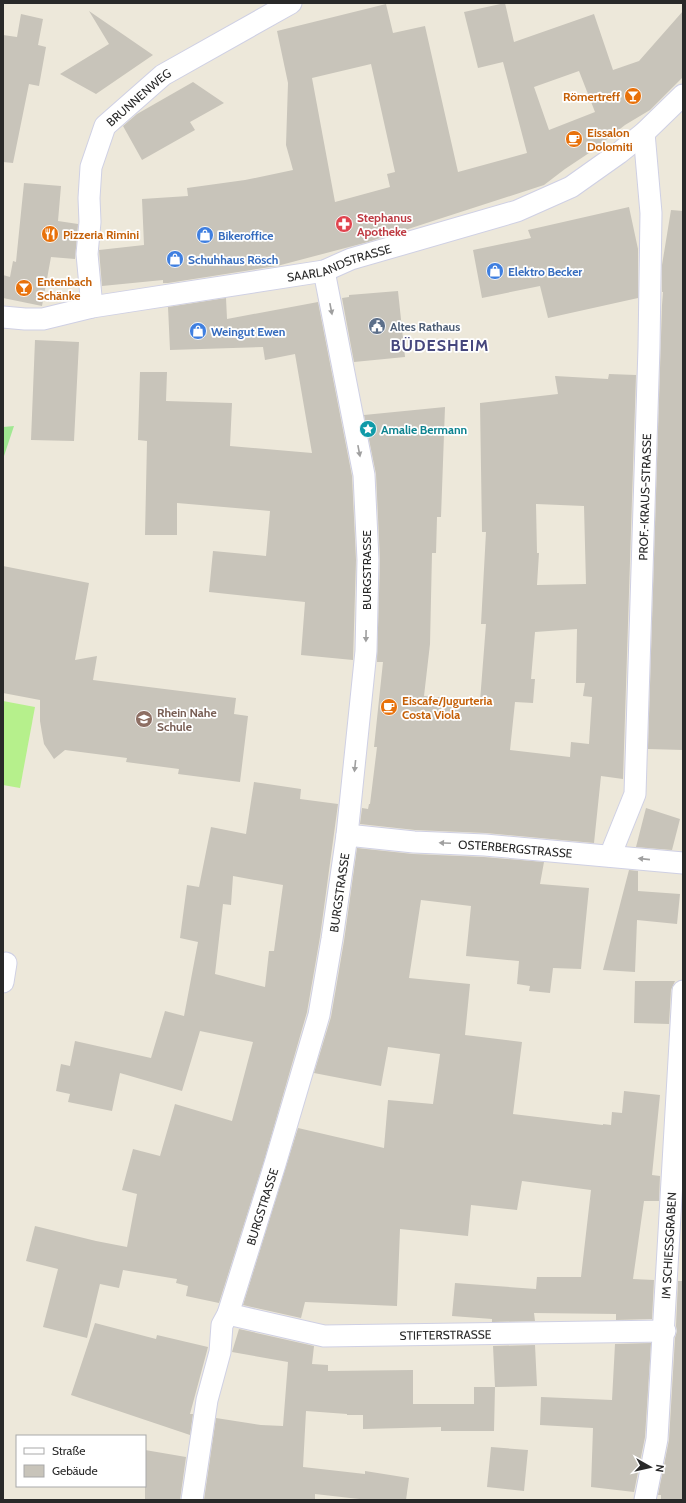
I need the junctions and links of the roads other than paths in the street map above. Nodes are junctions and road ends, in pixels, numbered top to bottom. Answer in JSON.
{"nodes":[{"id":1,"x":291,"y":3,"type":"edge"},
{"id":2,"x":683,"y":95,"type":"edge"},
{"id":3,"x":644,"y":133,"type":"junction"},
{"id":4,"x":324,"y":271,"type":"junction"},
{"id":5,"x":92,"y":307,"type":"junction"},
{"id":6,"x":3,"y":317,"type":"edge"},
{"id":7,"x":347,"y":835,"type":"junction"},
{"id":8,"x":610,"y":856,"type":"junction"},
{"id":9,"x":683,"y":863,"type":"edge"},
{"id":10,"x":683,"y":991,"type":"edge"},
{"id":11,"x":681,"y":1061,"type":"edge"},
{"id":12,"x":228,"y":1314,"type":"junction"},
{"id":13,"x":665,"y":1331,"type":"junction"},
{"id":14,"x":192,"y":1500,"type":"edge"},
{"id":15,"x":645,"y":1500,"type":"edge"}],
"edges":[{"from":1,"to":5,"type":"street","name":"BRUNNENWEG"},
{"from":2,"to":3,"type":"street","name":"SAARLANDSTRASSE"},
{"from":3,"to":4,"type":"street","name":"SAARLANDSTRASSE"},
{"from":3,"to":8,"type":"street","name":"PROF.-KRAUS-STRASSE"},
{"from":4,"to":5,"type":"street","name":"SAARLANDSTRASSE"},
{"from":4,"to":7,"type":"street","name":"BURGSTRASSE","one_way":true},
{"from":5,"to":6,"type":"street","name":"SAARLANDSTRASSE"},
{"from":8,"to":7,"type":"street","name":"OSTERBERGSTRASSE","one_way":true},
{"from":7,"to":12,"type":"street","name":"BURGSTRASSE"},
{"from":9,"to":8,"type":"street","name":"OSTERBERGSTRASSE","one_way":true},
{"from":10,"to":11,"type":"street","name":"IM SCHIESSGRABEN"},
{"from":11,"to":13,"type":"street","name":"IM SCHIESSGRABEN"},
{"from":12,"to":13,"type":"street","name":"STIFTERSTRASSE"},
{"from":12,"to":14,"type":"street","name":"BURGSTRASSE"},
{"from":13,"to":15,"type":"street","name":"IM SCHIESSGRABEN"}]}
